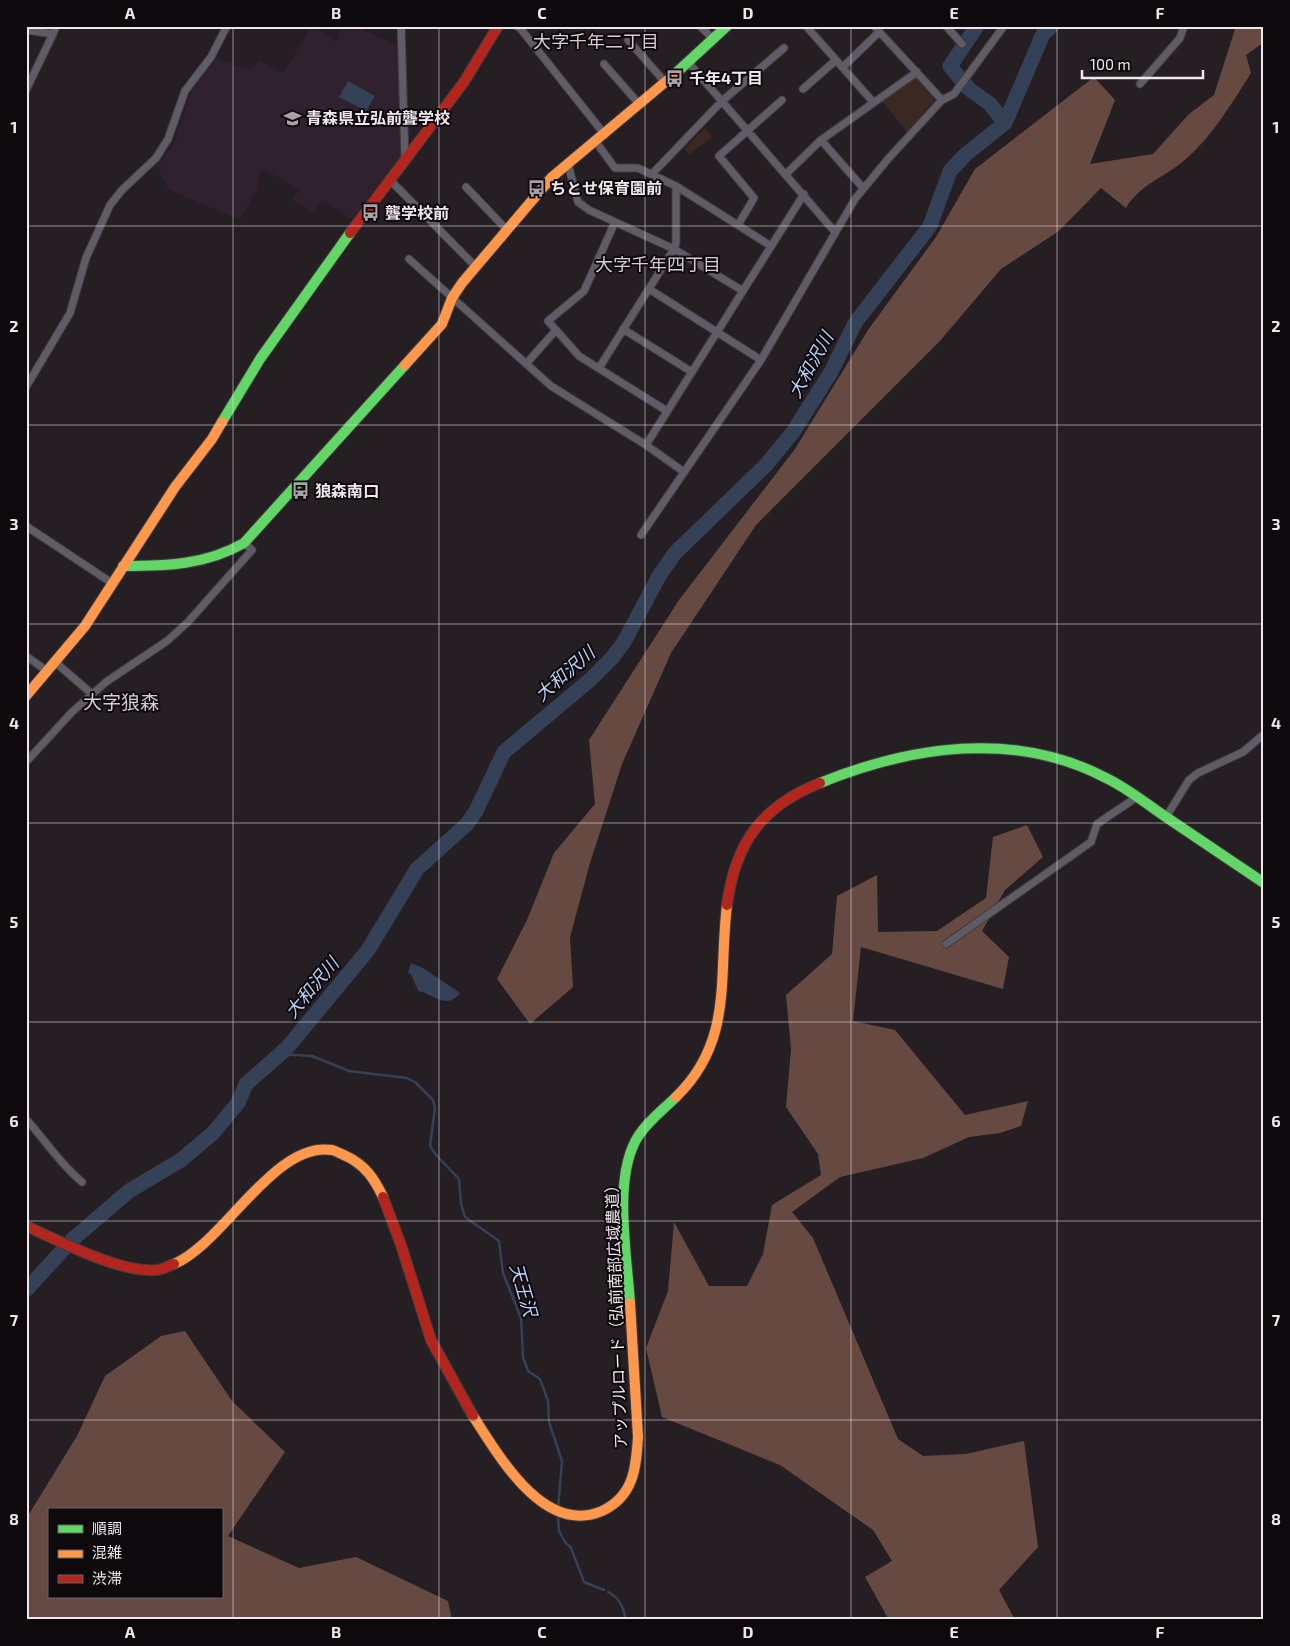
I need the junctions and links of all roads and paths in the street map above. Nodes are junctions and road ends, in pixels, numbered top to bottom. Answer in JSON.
{"nodes":[{"id":1,"x":56,"y":26,"type":"edge"},
{"id":2,"x":226,"y":26,"type":"edge"},
{"id":3,"x":401,"y":26,"type":"edge"},
{"id":4,"x":498,"y":26,"type":"edge"},
{"id":5,"x":516,"y":26,"type":"edge"},
{"id":6,"x":700,"y":26,"type":"edge"},
{"id":7,"x":727,"y":26,"type":"edge"},
{"id":8,"x":806,"y":26,"type":"edge"},
{"id":9,"x":946,"y":26,"type":"edge"},
{"id":10,"x":1004,"y":26,"type":"edge"},
{"id":11,"x":1184,"y":26,"type":"edge"},
{"id":12,"x":876,"y":29,"type":"edge"},
{"id":13,"x":26,"y":30,"type":"edge"},
{"id":14,"x":52,"y":34,"type":"junction"},
{"id":15,"x":712,"y":38,"type":"junction"},
{"id":16,"x":628,"y":40,"type":"dead end"},
{"id":17,"x":962,"y":44,"type":"dead end"},
{"id":18,"x":784,"y":48,"type":"dead end"},
{"id":19,"x":836,"y":60,"type":"junction"},
{"id":20,"x":687,"y":61,"type":"junction"},
{"id":21,"x":604,"y":64,"type":"dead end"},
{"id":22,"x":843,"y":67,"type":"junction"},
{"id":23,"x":917,"y":72,"type":"junction"},
{"id":24,"x":28,"y":82,"type":"edge"},
{"id":25,"x":665,"y":82,"type":"junction"},
{"id":26,"x":1140,"y":84,"type":"dead end"},
{"id":27,"x":803,"y":89,"type":"dead end"},
{"id":28,"x":26,"y":90,"type":"edge"},
{"id":29,"x":782,"y":100,"type":"dead end"},
{"id":30,"x":942,"y":100,"type":"junction"},
{"id":31,"x":722,"y":102,"type":"junction"},
{"id":32,"x":874,"y":102,"type":"junction"},
{"id":33,"x":640,"y":105,"type":"junction"},
{"id":34,"x":748,"y":130,"type":"junction"},
{"id":35,"x":600,"y":138,"type":"junction"},
{"id":36,"x":821,"y":140,"type":"junction"},
{"id":37,"x":405,"y":160,"type":"junction"},
{"id":38,"x":568,"y":164,"type":"junction"},
{"id":39,"x":652,"y":174,"type":"junction"},
{"id":40,"x":786,"y":174,"type":"junction"},
{"id":41,"x":390,"y":180,"type":"junction"},
{"id":42,"x":676,"y":186,"type":"junction"},
{"id":43,"x":466,"y":187,"type":"dead end"},
{"id":44,"x":863,"y":188,"type":"junction"},
{"id":45,"x":804,"y":194,"type":"junction"},
{"id":46,"x":615,"y":222,"type":"junction"},
{"id":47,"x":738,"y":225,"type":"junction"},
{"id":48,"x":507,"y":230,"type":"junction"},
{"id":49,"x":835,"y":232,"type":"junction"},
{"id":50,"x":771,"y":246,"type":"junction"},
{"id":51,"x":674,"y":249,"type":"junction"},
{"id":52,"x":409,"y":260,"type":"dead end"},
{"id":53,"x":476,"y":267,"type":"junction"},
{"id":54,"x":649,"y":289,"type":"junction"},
{"id":55,"x":743,"y":291,"type":"junction"},
{"id":56,"x":452,"y":298,"type":"junction"},
{"id":57,"x":623,"y":329,"type":"junction"},
{"id":58,"x":556,"y":330,"type":"junction"},
{"id":59,"x":717,"y":332,"type":"junction"},
{"id":60,"x":761,"y":360,"type":"junction"},
{"id":61,"x":526,"y":364,"type":"junction"},
{"id":62,"x":598,"y":368,"type":"junction"},
{"id":63,"x":692,"y":372,"type":"junction"},
{"id":64,"x":26,"y":387,"type":"edge"},
{"id":65,"x":667,"y":412,"type":"junction"},
{"id":66,"x":646,"y":445,"type":"junction"},
{"id":67,"x":684,"y":472,"type":"junction"},
{"id":68,"x":26,"y":526,"type":"edge"},
{"id":69,"x":641,"y":535,"type":"dead end"},
{"id":70,"x":244,"y":543,"type":"junction"},
{"id":71,"x":123,"y":566,"type":"junction"},
{"id":72,"x":112,"y":584,"type":"junction"},
{"id":73,"x":26,"y":656,"type":"edge"},
{"id":74,"x":55,"y":662,"type":"junction"},
{"id":75,"x":47,"y":671,"type":"junction"},
{"id":76,"x":92,"y":694,"type":"junction"},
{"id":77,"x":26,"y":696,"type":"edge"},
{"id":78,"x":1264,"y":734,"type":"edge"},
{"id":79,"x":26,"y":762,"type":"edge"},
{"id":80,"x":1137,"y":797,"type":"junction"},
{"id":81,"x":1166,"y":817,"type":"junction"},
{"id":82,"x":1264,"y":883,"type":"edge"},
{"id":83,"x":946,"y":944,"type":"dead end"},
{"id":84,"x":26,"y":1119,"type":"edge"},
{"id":85,"x":82,"y":1182,"type":"dead end"},
{"id":86,"x":31,"y":1227,"type":"edge"}],
"edges":[{"from":1,"to":14,"type":"street"},
{"from":2,"to":64,"type":"street"},
{"from":3,"to":37,"type":"street"},
{"from":4,"to":37,"type":"street"},
{"from":5,"to":35,"type":"street"},
{"from":6,"to":15,"type":"street"},
{"from":7,"to":15,"type":"street"},
{"from":8,"to":19,"type":"street"},
{"from":9,"to":17,"type":"street"},
{"from":10,"to":30,"type":"street"},
{"from":11,"to":26,"type":"street"},
{"from":12,"to":22,"type":"street"},
{"from":12,"to":23,"type":"street"},
{"from":13,"to":14,"type":"street"},
{"from":14,"to":24,"type":"street"},
{"from":15,"to":20,"type":"street"},
{"from":16,"to":25,"type":"street"},
{"from":18,"to":31,"type":"street"},
{"from":19,"to":22,"type":"street"},
{"from":19,"to":27,"type":"street"},
{"from":20,"to":25,"type":"street"},
{"from":20,"to":31,"type":"street"},
{"from":21,"to":33,"type":"street"},
{"from":22,"to":32,"type":"street"},
{"from":23,"to":30,"type":"street"},
{"from":23,"to":32,"type":"street"},
{"from":24,"to":28,"type":"street"},
{"from":25,"to":33,"type":"street"},
{"from":29,"to":34,"type":"street"},
{"from":30,"to":44,"type":"street"},
{"from":31,"to":34,"type":"street"},
{"from":31,"to":39,"type":"street"},
{"from":32,"to":36,"type":"street"},
{"from":33,"to":35,"type":"street"},
{"from":34,"to":40,"type":"street"},
{"from":34,"to":47,"type":"street"},
{"from":35,"to":38,"type":"street"},
{"from":35,"to":39,"type":"street"},
{"from":36,"to":40,"type":"street"},
{"from":36,"to":44,"type":"street"},
{"from":37,"to":41,"type":"street"},
{"from":38,"to":46,"type":"street"},
{"from":38,"to":48,"type":"street"},
{"from":39,"to":42,"type":"street"},
{"from":40,"to":45,"type":"street"},
{"from":41,"to":53,"type":"street"},
{"from":41,"to":71,"type":"street"},
{"from":42,"to":47,"type":"street"},
{"from":42,"to":51,"type":"street"},
{"from":43,"to":48,"type":"street"},
{"from":44,"to":49,"type":"street"},
{"from":45,"to":49,"type":"street"},
{"from":45,"to":50,"type":"street"},
{"from":46,"to":51,"type":"street"},
{"from":46,"to":58,"type":"street"},
{"from":47,"to":50,"type":"street"},
{"from":48,"to":53,"type":"street"},
{"from":49,"to":60,"type":"street"},
{"from":50,"to":55,"type":"street"},
{"from":51,"to":54,"type":"street"},
{"from":51,"to":55,"type":"street"},
{"from":52,"to":56,"type":"street"},
{"from":53,"to":56,"type":"street"},
{"from":54,"to":57,"type":"street"},
{"from":54,"to":59,"type":"street"},
{"from":55,"to":59,"type":"street"},
{"from":56,"to":61,"type":"street"},
{"from":56,"to":70,"type":"street"},
{"from":57,"to":62,"type":"street"},
{"from":57,"to":63,"type":"street"},
{"from":58,"to":61,"type":"street"},
{"from":58,"to":62,"type":"street"},
{"from":59,"to":60,"type":"street"},
{"from":59,"to":63,"type":"street"},
{"from":60,"to":67,"type":"street"},
{"from":61,"to":66,"type":"street"},
{"from":62,"to":65,"type":"street"},
{"from":63,"to":65,"type":"street"},
{"from":65,"to":66,"type":"street"},
{"from":66,"to":67,"type":"street"},
{"from":67,"to":69,"type":"street"},
{"from":68,"to":72,"type":"street"},
{"from":70,"to":71,"type":"street"},
{"from":70,"to":76,"type":"street"},
{"from":71,"to":72,"type":"street"},
{"from":72,"to":74,"type":"street"},
{"from":73,"to":75,"type":"street"},
{"from":74,"to":75,"type":"street"},
{"from":74,"to":76,"type":"street"},
{"from":75,"to":77,"type":"street"},
{"from":76,"to":79,"type":"street"},
{"from":78,"to":81,"type":"street"},
{"from":80,"to":81,"type":"street","name":"アップルロード（弘前南部広域農道）"},
{"from":80,"to":83,"type":"street"},
{"from":80,"to":86,"type":"street","name":"アップルロード（弘前南部広域農道）"},
{"from":81,"to":82,"type":"street","name":"アップルロード（弘前南部広域農道）"},
{"from":84,"to":85,"type":"street"}]}
